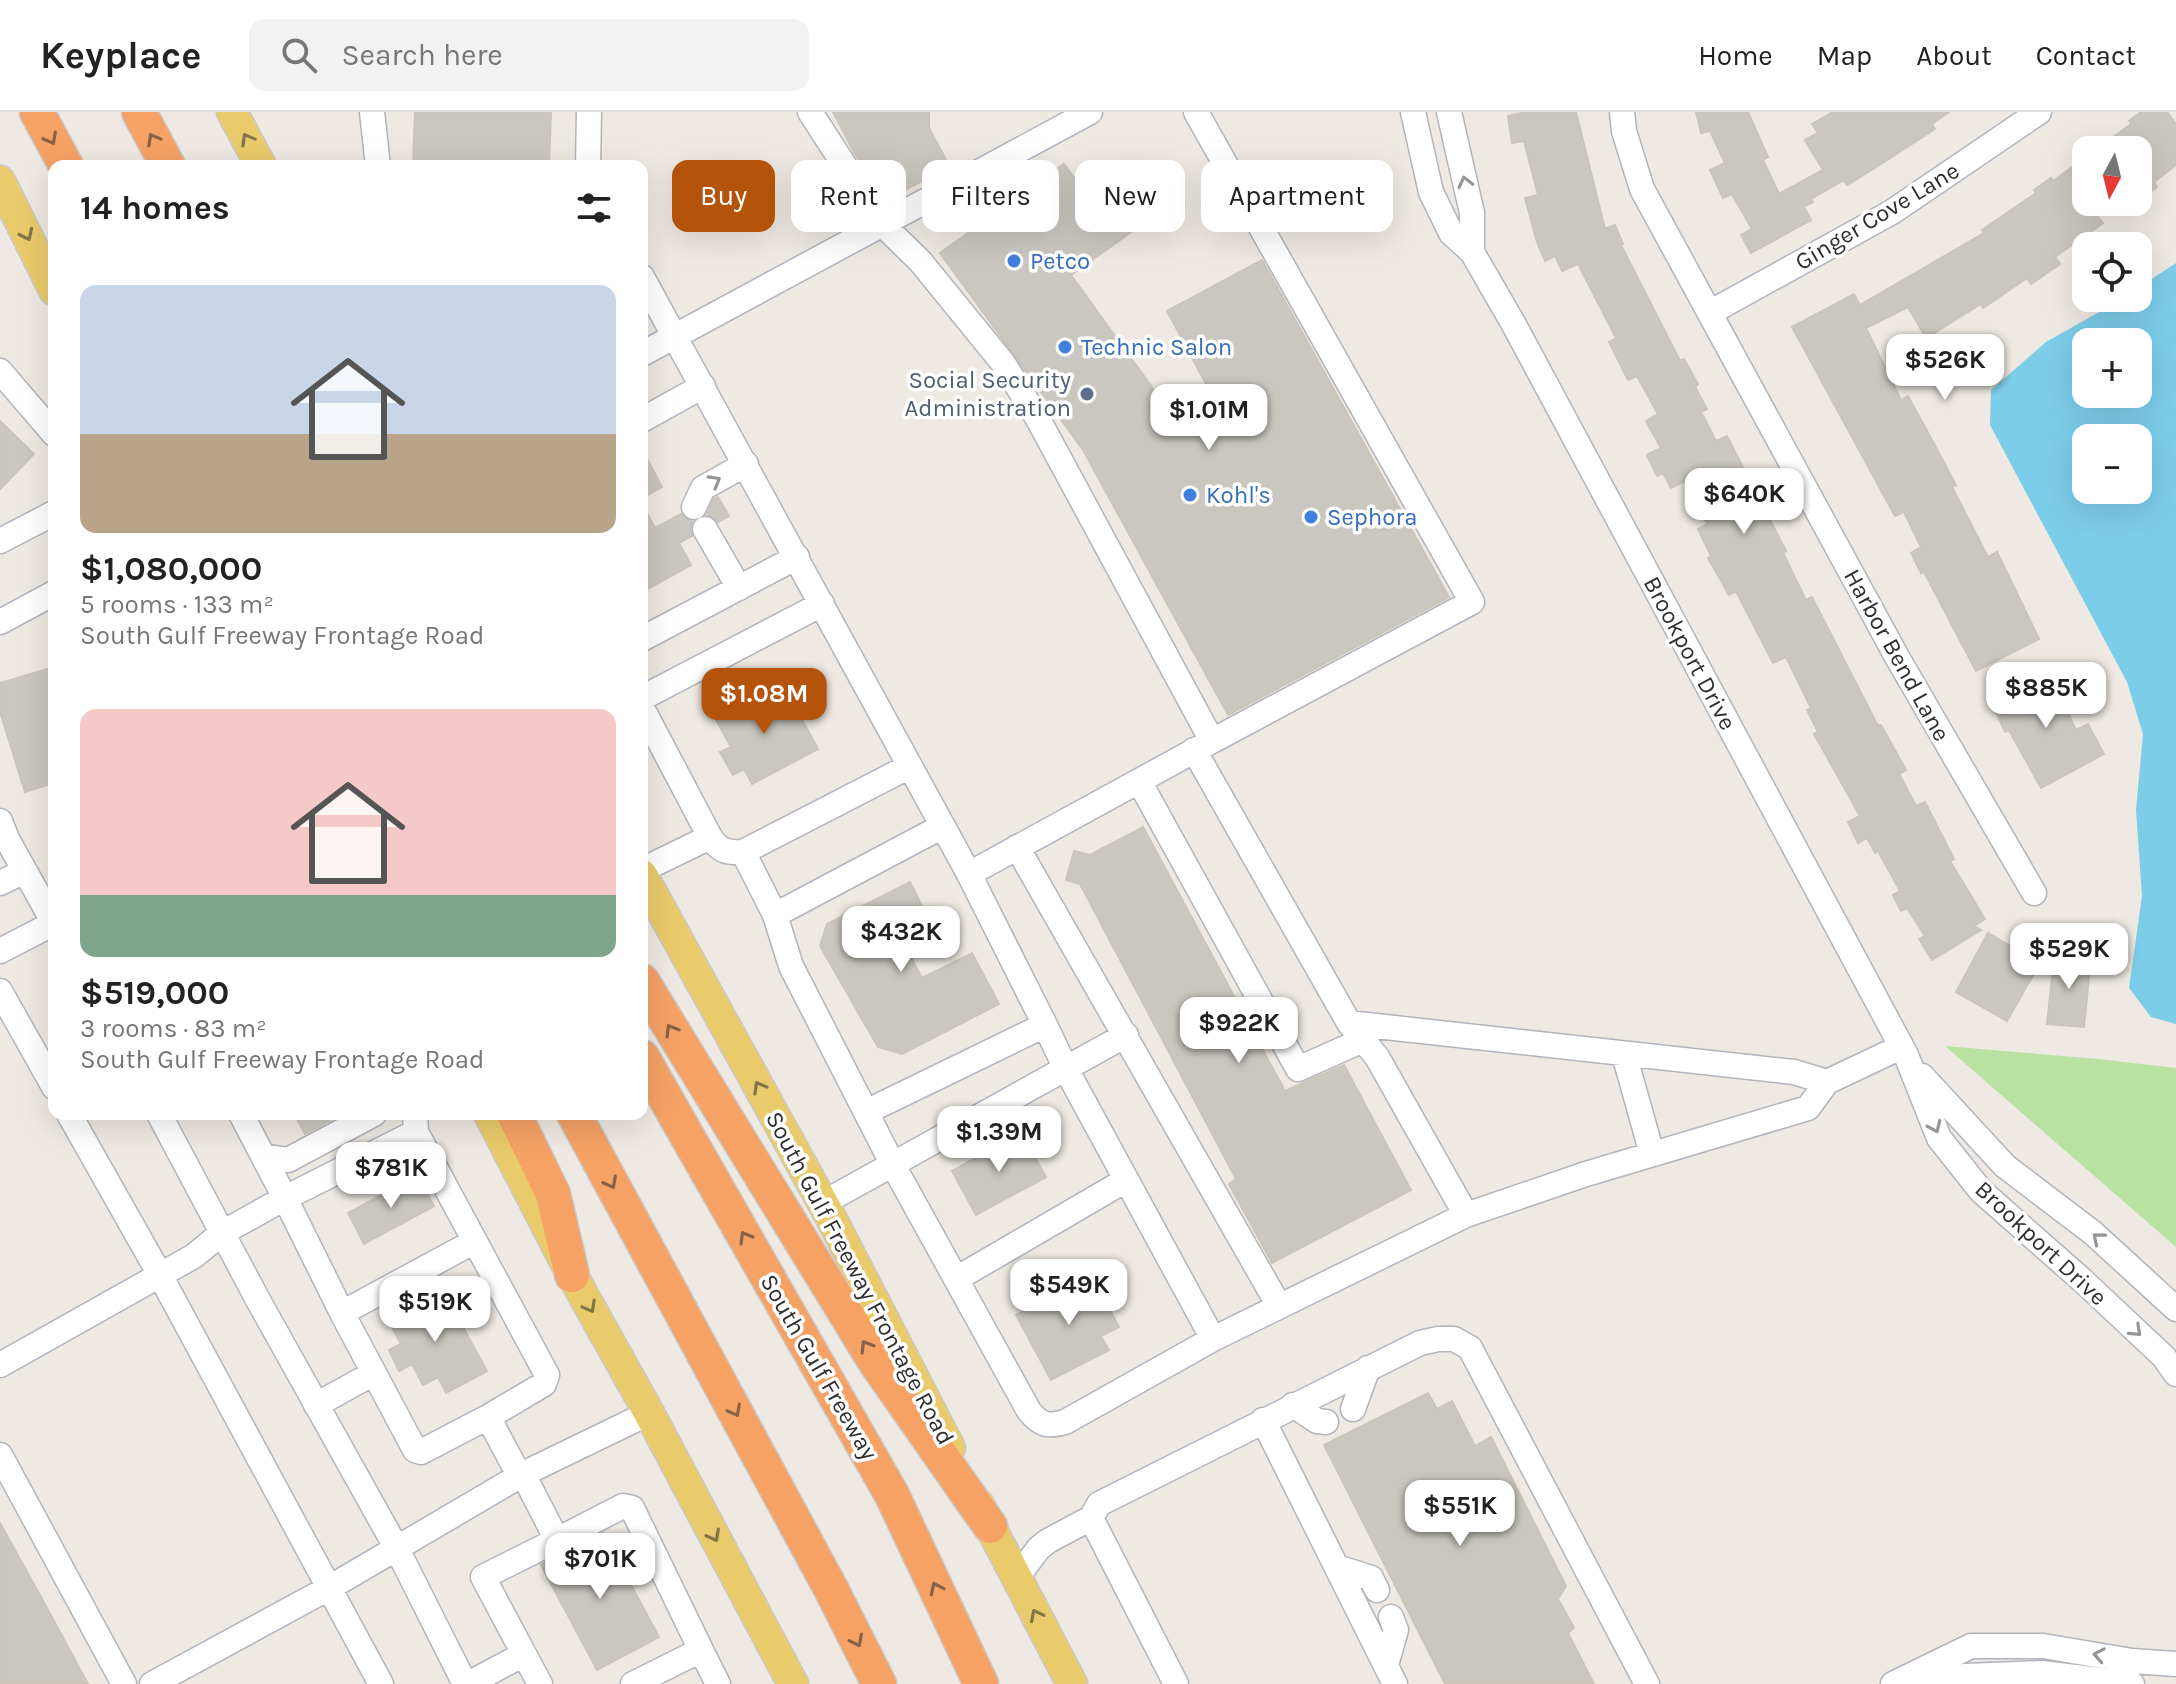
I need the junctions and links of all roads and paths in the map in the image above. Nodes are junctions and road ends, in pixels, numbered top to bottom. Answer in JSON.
{"nodes":[{"id":1,"x":37,"y":112,"type":"edge"},
{"id":2,"x":139,"y":112,"type":"edge"},
{"id":3,"x":232,"y":112,"type":"edge"},
{"id":4,"x":372,"y":112,"type":"edge"},
{"id":5,"x":589,"y":112,"type":"edge"},
{"id":6,"x":810,"y":112,"type":"edge"},
{"id":7,"x":1090,"y":112,"type":"edge"},
{"id":8,"x":1196,"y":112,"type":"edge"},
{"id":9,"x":1413,"y":112,"type":"edge"},
{"id":10,"x":1449,"y":112,"type":"edge"},
{"id":11,"x":1622,"y":112,"type":"edge"},
{"id":12,"x":2039,"y":112,"type":"edge"},
{"id":13,"x":63,"y":160,"type":"edge"},
{"id":14,"x":165,"y":160,"type":"edge"},
{"id":15,"x":258,"y":160,"type":"edge"},
{"id":16,"x":377,"y":160,"type":"edge"},
{"id":17,"x":588,"y":160,"type":"edge"},
{"id":18,"x":841,"y":160,"type":"edge"},
{"id":19,"x":0,"y":181,"type":"edge"},
{"id":20,"x":906,"y":212,"type":"edge"},
{"id":21,"x":870,"y":232,"type":"edge"},
{"id":22,"x":890,"y":232,"type":"edge"},
{"id":23,"x":1472,"y":252,"type":"junction"},
{"id":24,"x":48,"y":278,"type":"edge"},
{"id":25,"x":648,"y":287,"type":"edge"},
{"id":26,"x":1711,"y":312,"type":"junction"},
{"id":27,"x":676,"y":336,"type":"junction"},
{"id":28,"x":648,"y":351,"type":"edge"},
{"id":29,"x":703,"y":386,"type":"junction"},
{"id":30,"x":6,"y":388,"type":"edge"},
{"id":31,"x":648,"y":417,"type":"edge"},
{"id":32,"x":48,"y":428,"type":"edge"},
{"id":33,"x":746,"y":464,"type":"junction"},
{"id":34,"x":694,"y":507,"type":"dead end"},
{"id":35,"x":48,"y":516,"type":"edge"},
{"id":36,"x":705,"y":529,"type":"dead end"},
{"id":37,"x":0,"y":541,"type":"edge"},
{"id":38,"x":797,"y":557,"type":"junction"},
{"id":39,"x":739,"y":588,"type":"junction"},
{"id":40,"x":48,"y":596,"type":"edge"},
{"id":41,"x":822,"y":604,"type":"junction"},
{"id":42,"x":0,"y":622,"type":"edge"},
{"id":43,"x":648,"y":636,"type":"edge"},
{"id":44,"x":648,"y":695,"type":"edge"},
{"id":45,"x":648,"y":719,"type":"edge"},
{"id":46,"x":1203,"y":746,"type":"junction"},
{"id":47,"x":910,"y":766,"type":"junction"},
{"id":48,"x":1139,"y":781,"type":"junction"},
{"id":49,"x":0,"y":821,"type":"edge"},
{"id":50,"x":943,"y":826,"type":"junction"},
{"id":51,"x":710,"y":837,"type":"junction"},
{"id":52,"x":1017,"y":847,"type":"junction"},
{"id":53,"x":743,"y":852,"type":"junction"},
{"id":54,"x":648,"y":870,"type":"edge"},
{"id":55,"x":25,"y":871,"type":"junction"},
{"id":56,"x":969,"y":874,"type":"junction"},
{"id":57,"x":0,"y":883,"type":"edge"},
{"id":58,"x":648,"y":884,"type":"edge"},
{"id":59,"x":46,"y":890,"type":"edge"},
{"id":60,"x":2034,"y":893,"type":"dead end"},
{"id":61,"x":775,"y":915,"type":"junction"},
{"id":62,"x":48,"y":926,"type":"edge"},
{"id":63,"x":0,"y":951,"type":"edge"},
{"id":64,"x":0,"y":991,"type":"edge"},
{"id":65,"x":648,"y":991,"type":"edge"},
{"id":66,"x":1045,"y":1025,"type":"junction"},
{"id":67,"x":1356,"y":1031,"type":"junction"},
{"id":68,"x":1126,"y":1035,"type":"junction"},
{"id":69,"x":1903,"y":1051,"type":"junction"},
{"id":70,"x":1624,"y":1054,"type":"junction"},
{"id":71,"x":648,"y":1068,"type":"edge"},
{"id":72,"x":1066,"y":1069,"type":"junction"},
{"id":73,"x":48,"y":1076,"type":"edge"},
{"id":74,"x":1827,"y":1082,"type":"junction"},
{"id":75,"x":866,"y":1112,"type":"junction"},
{"id":76,"x":72,"y":1120,"type":"edge"},
{"id":77,"x":162,"y":1120,"type":"edge"},
{"id":78,"x":244,"y":1120,"type":"edge"},
{"id":79,"x":363,"y":1120,"type":"edge"},
{"id":80,"x":492,"y":1120,"type":"edge"},
{"id":81,"x":517,"y":1120,"type":"edge"},
{"id":82,"x":577,"y":1120,"type":"edge"},
{"id":83,"x":416,"y":1123,"type":"edge"},
{"id":84,"x":1652,"y":1154,"type":"junction"},
{"id":85,"x":263,"y":1156,"type":"junction"},
{"id":86,"x":893,"y":1165,"type":"junction"},
{"id":87,"x":1126,"y":1180,"type":"junction"},
{"id":88,"x":285,"y":1198,"type":"junction"},
{"id":89,"x":823,"y":1203,"type":"junction"},
{"id":90,"x":1466,"y":1215,"type":"junction"},
{"id":91,"x":222,"y":1233,"type":"junction"},
{"id":92,"x":475,"y":1241,"type":"junction"},
{"id":93,"x":160,"y":1275,"type":"junction"},
{"id":94,"x":572,"y":1275,"type":"junction"},
{"id":95,"x":956,"y":1279,"type":"junction"},
{"id":96,"x":1279,"y":1306,"type":"junction"},
{"id":97,"x":2176,"y":1309,"type":"edge"},
{"id":98,"x":342,"y":1313,"type":"junction"},
{"id":99,"x":1213,"y":1339,"type":"junction"},
{"id":100,"x":0,"y":1365,"type":"edge"},
{"id":101,"x":1368,"y":1368,"type":"junction"},
{"id":102,"x":374,"y":1373,"type":"junction"},
{"id":103,"x":2176,"y":1374,"type":"edge"},
{"id":104,"x":316,"y":1405,"type":"junction"},
{"id":105,"x":1293,"y":1405,"type":"junction"},
{"id":106,"x":1353,"y":1409,"type":"dead end"},
{"id":107,"x":649,"y":1413,"type":"junction"},
{"id":108,"x":488,"y":1417,"type":"junction"},
{"id":109,"x":1263,"y":1420,"type":"junction"},
{"id":110,"x":1326,"y":1422,"type":"dead end"},
{"id":111,"x":0,"y":1455,"type":"edge"},
{"id":112,"x":522,"y":1476,"type":"junction"},
{"id":113,"x":1091,"y":1518,"type":"junction"},
{"id":114,"x":990,"y":1526,"type":"junction"},
{"id":115,"x":557,"y":1540,"type":"junction"},
{"id":116,"x":397,"y":1549,"type":"junction"},
{"id":117,"x":1337,"y":1567,"type":"junction"},
{"id":118,"x":1017,"y":1577,"type":"junction"},
{"id":119,"x":329,"y":1588,"type":"junction"},
{"id":120,"x":1377,"y":1590,"type":"dead end"},
{"id":121,"x":1391,"y":1617,"type":"dead end"},
{"id":122,"x":701,"y":1650,"type":"junction"},
{"id":123,"x":524,"y":1654,"type":"junction"},
{"id":124,"x":2176,"y":1664,"type":"edge"},
{"id":125,"x":1390,"y":1675,"type":"edge"},
{"id":126,"x":1995,"y":1680,"type":"edge"},
{"id":127,"x":1899,"y":1681,"type":"edge"},
{"id":128,"x":124,"y":1684,"type":"edge"},
{"id":129,"x":152,"y":1684,"type":"edge"},
{"id":130,"x":381,"y":1684,"type":"edge"},
{"id":131,"x":467,"y":1684,"type":"edge"},
{"id":132,"x":540,"y":1684,"type":"edge"},
{"id":133,"x":633,"y":1684,"type":"edge"},
{"id":134,"x":718,"y":1684,"type":"edge"},
{"id":135,"x":793,"y":1684,"type":"edge"},
{"id":136,"x":879,"y":1684,"type":"edge"},
{"id":137,"x":981,"y":1684,"type":"edge"},
{"id":138,"x":1072,"y":1684,"type":"edge"},
{"id":139,"x":1176,"y":1684,"type":"edge"},
{"id":140,"x":1647,"y":1684,"type":"edge"},
{"id":141,"x":2132,"y":1684,"type":"edge"}],
"edges":[{"from":1,"to":13,"type":"highway","one_way":true},
{"from":14,"to":2,"type":"highway","one_way":true},
{"from":15,"to":3,"type":"main road","one_way":true},
{"from":4,"to":16,"type":"street"},
{"from":5,"to":17,"type":"street"},
{"from":6,"to":18,"type":"street"},
{"from":7,"to":20,"type":"street"},
{"from":8,"to":46,"type":"street"},
{"from":9,"to":23,"type":"street","name":"Brookport Drive"},
{"from":23,"to":10,"type":"street","name":"Brookport Drive","one_way":true},
{"from":11,"to":26,"type":"street","name":"Harbor Bend Lane"},
{"from":12,"to":26,"type":"street","name":"Ginger Cove Lane"},
{"from":19,"to":24,"type":"main road","one_way":true},
{"from":21,"to":27,"type":"street"},
{"from":22,"to":46,"type":"street"},
{"from":23,"to":69,"type":"street","name":"Brookport Drive"},
{"from":25,"to":27,"type":"street"},
{"from":26,"to":60,"type":"street","name":"Harbor Bend Lane"},
{"from":27,"to":28,"type":"street"},
{"from":27,"to":29,"type":"street"},
{"from":29,"to":31,"type":"street"},
{"from":29,"to":33,"type":"street"},
{"from":30,"to":32,"type":"street"},
{"from":34,"to":33,"type":"street","one_way":true},
{"from":33,"to":38,"type":"street"},
{"from":35,"to":37,"type":"street"},
{"from":36,"to":39,"type":"street"},
{"from":38,"to":39,"type":"street"},
{"from":38,"to":41,"type":"street"},
{"from":39,"to":43,"type":"street"},
{"from":40,"to":42,"type":"street"},
{"from":41,"to":44,"type":"street"},
{"from":41,"to":47,"type":"street"},
{"from":45,"to":51,"type":"street"},
{"from":46,"to":48,"type":"street"},
{"from":46,"to":67,"type":"street"},
{"from":47,"to":50,"type":"street"},
{"from":47,"to":53,"type":"street"},
{"from":48,"to":52,"type":"street"},
{"from":48,"to":67,"type":"street"},
{"from":49,"to":55,"type":"street"},
{"from":50,"to":56,"type":"street"},
{"from":50,"to":61,"type":"street"},
{"from":51,"to":53,"type":"street"},
{"from":51,"to":54,"type":"street"},
{"from":52,"to":56,"type":"street"},
{"from":52,"to":68,"type":"street"},
{"from":53,"to":61,"type":"street"},
{"from":55,"to":57,"type":"street"},
{"from":55,"to":59,"type":"street"},
{"from":56,"to":66,"type":"street"},
{"from":89,"to":58,"type":"main road","name":"South Gulf Freeway Frontage Road","one_way":true},
{"from":61,"to":75,"type":"street"},
{"from":62,"to":63,"type":"street"},
{"from":64,"to":73,"type":"street"},
{"from":114,"to":65,"type":"highway","one_way":true},
{"from":66,"to":72,"type":"street"},
{"from":66,"to":75,"type":"street"},
{"from":67,"to":70,"type":"street"},
{"from":67,"to":90,"type":"street"},
{"from":68,"to":72,"type":"street"},
{"from":68,"to":96,"type":"street"},
{"from":69,"to":74,"type":"street"},
{"from":97,"to":69,"type":"street","name":"Brookport Drive","one_way":true},
{"from":69,"to":103,"type":"street","name":"Brookport Drive","one_way":true},
{"from":70,"to":74,"type":"street"},
{"from":70,"to":84,"type":"street"},
{"from":137,"to":71,"type":"highway","name":"South Gulf Freeway","one_way":true},
{"from":72,"to":86,"type":"street"},
{"from":72,"to":87,"type":"street"},
{"from":74,"to":84,"type":"street"},
{"from":75,"to":86,"type":"street"},
{"from":76,"to":93,"type":"street"},
{"from":77,"to":91,"type":"street"},
{"from":78,"to":85,"type":"street"},
{"from":79,"to":85,"type":"street"},
{"from":80,"to":94,"type":"main road"},
{"from":81,"to":94,"type":"highway"},
{"from":82,"to":136,"type":"highway","one_way":true},
{"from":83,"to":88,"type":"street"},
{"from":83,"to":92,"type":"street"},
{"from":84,"to":90,"type":"street"},
{"from":85,"to":88,"type":"street"},
{"from":86,"to":89,"type":"street"},
{"from":86,"to":95,"type":"street"},
{"from":87,"to":95,"type":"street"},
{"from":87,"to":99,"type":"street"},
{"from":88,"to":91,"type":"street"},
{"from":88,"to":98,"type":"street"},
{"from":89,"to":114,"type":"main road","name":"South Gulf Freeway Frontage Road"},
{"from":90,"to":96,"type":"street"},
{"from":91,"to":93,"type":"street"},
{"from":91,"to":104,"type":"street"},
{"from":92,"to":98,"type":"street"},
{"from":92,"to":108,"type":"street"},
{"from":93,"to":100,"type":"street"},
{"from":93,"to":119,"type":"street"},
{"from":94,"to":107,"type":"main road","one_way":true},
{"from":95,"to":99,"type":"street"},
{"from":96,"to":99,"type":"street"},
{"from":98,"to":102,"type":"street"},
{"from":101,"to":105,"type":"street"},
{"from":101,"to":106,"type":"street"},
{"from":101,"to":140,"type":"street"},
{"from":102,"to":104,"type":"street"},
{"from":102,"to":108,"type":"street"},
{"from":104,"to":116,"type":"street"},
{"from":105,"to":109,"type":"street"},
{"from":105,"to":110,"type":"street"},
{"from":107,"to":112,"type":"street"},
{"from":107,"to":135,"type":"main road","one_way":true},
{"from":108,"to":112,"type":"street"},
{"from":109,"to":113,"type":"street"},
{"from":109,"to":117,"type":"street"},
{"from":111,"to":128,"type":"street"},
{"from":112,"to":115,"type":"street"},
{"from":112,"to":116,"type":"street"},
{"from":113,"to":118,"type":"street"},
{"from":113,"to":139,"type":"street"},
{"from":114,"to":118,"type":"main road","name":"South Gulf Freeway Frontage Road"},
{"from":115,"to":122,"type":"street"},
{"from":115,"to":123,"type":"street"},
{"from":116,"to":119,"type":"street"},
{"from":116,"to":131,"type":"street"},
{"from":117,"to":120,"type":"street"},
{"from":117,"to":125,"type":"street"},
{"from":138,"to":118,"type":"main road","name":"South Gulf Freeway Frontage Road","one_way":true},
{"from":119,"to":129,"type":"street"},
{"from":119,"to":130,"type":"street"},
{"from":121,"to":125,"type":"street"},
{"from":122,"to":133,"type":"street"},
{"from":122,"to":134,"type":"street"},
{"from":123,"to":131,"type":"street"},
{"from":123,"to":132,"type":"street"},
{"from":124,"to":127,"type":"street","one_way":true},
{"from":126,"to":127,"type":"street"},
{"from":126,"to":141,"type":"street"}]}
